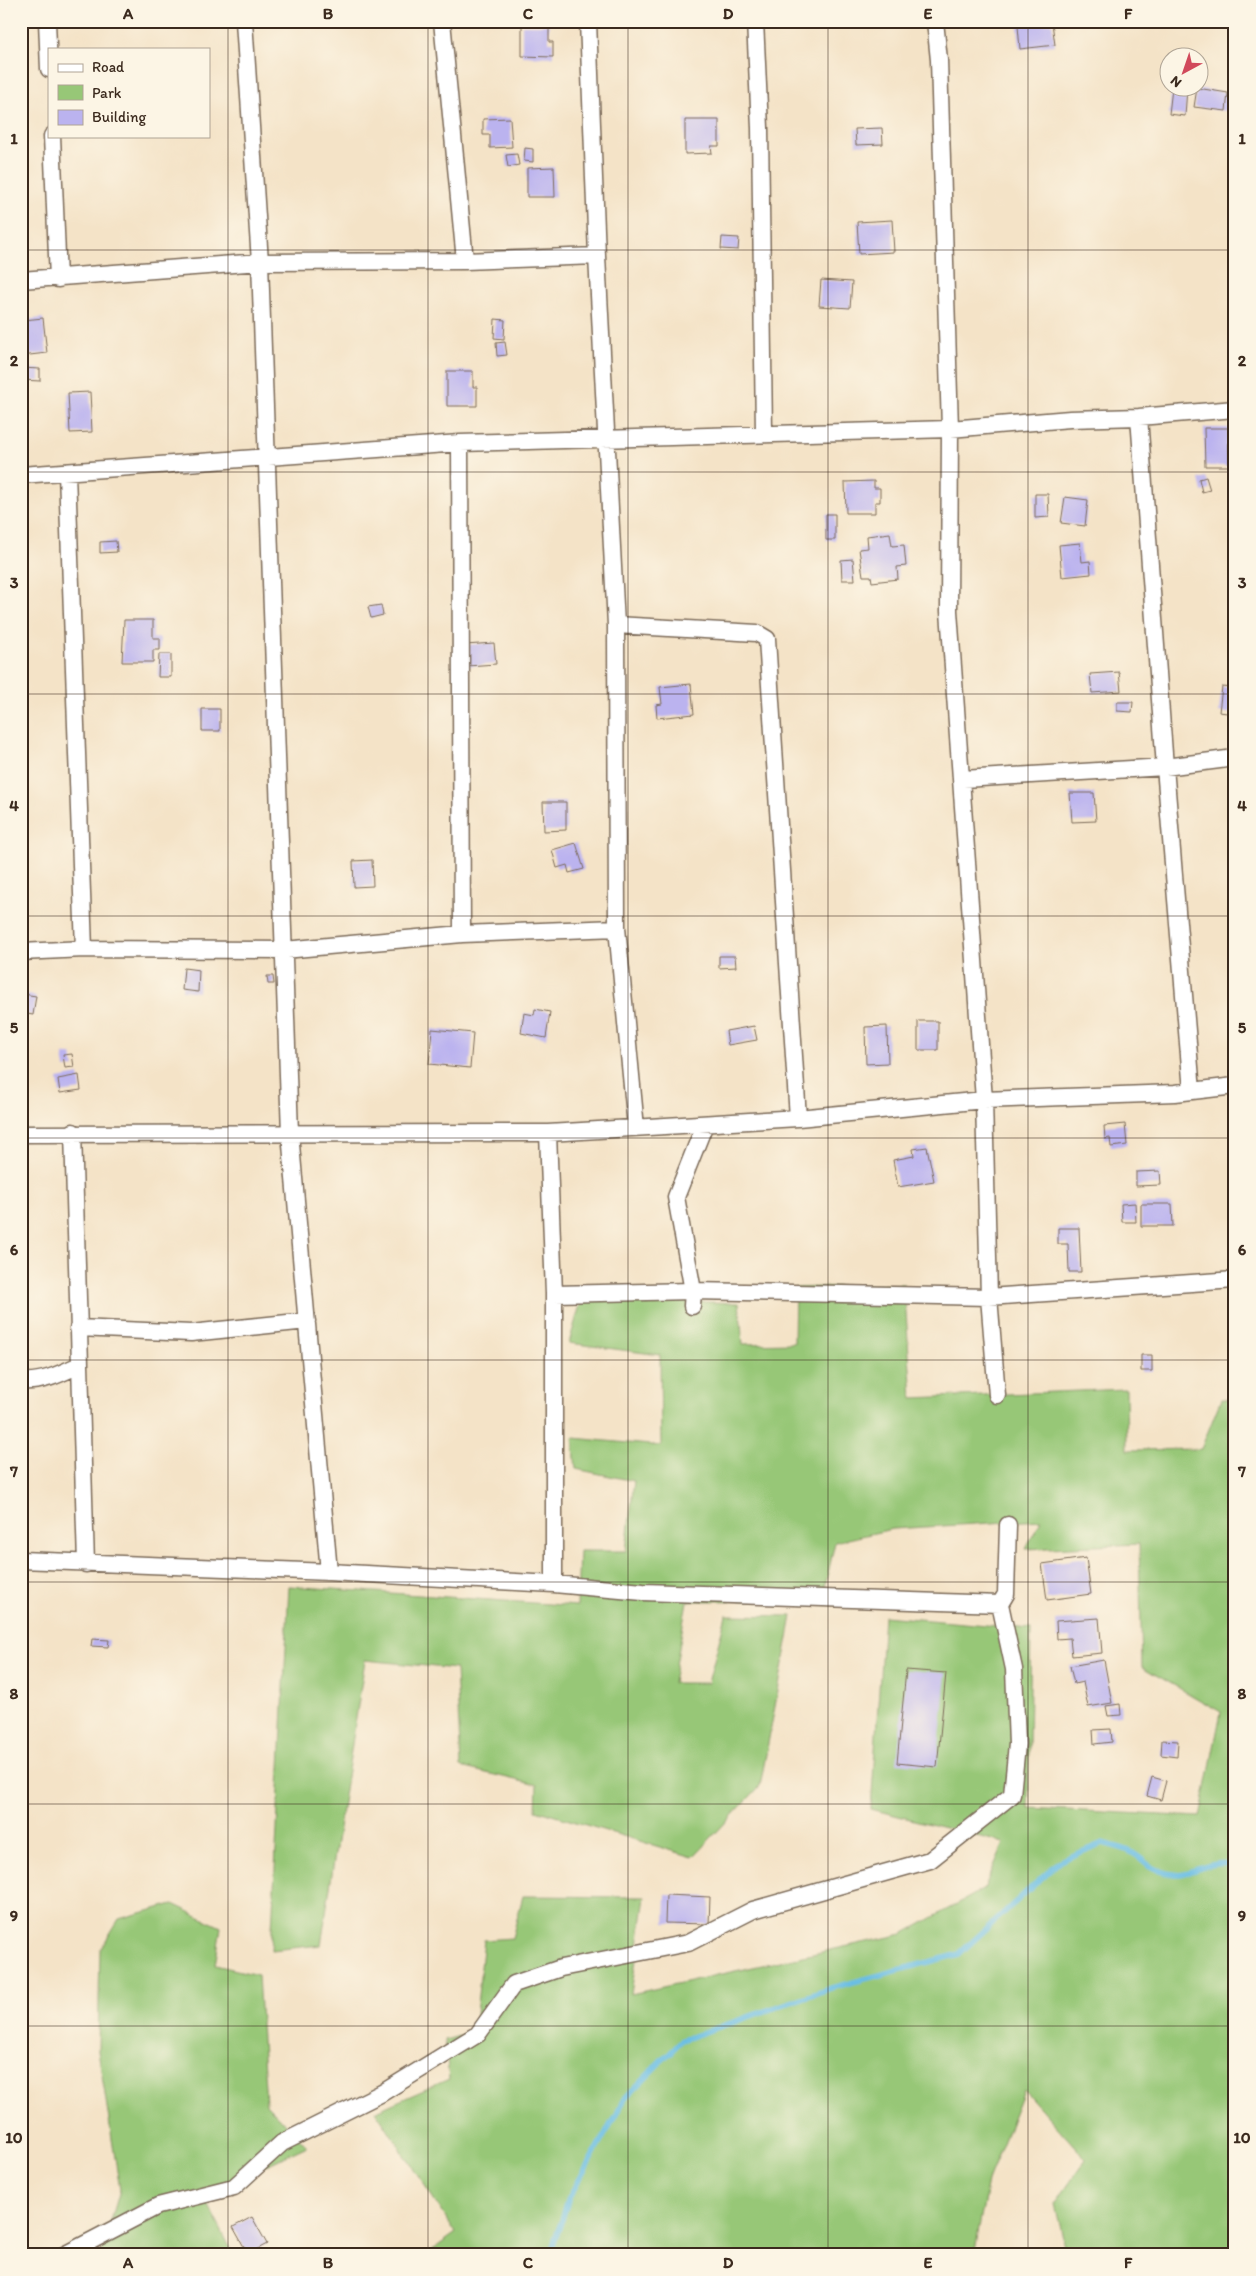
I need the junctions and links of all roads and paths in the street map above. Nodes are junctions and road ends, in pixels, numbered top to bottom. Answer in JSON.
{"nodes":[{"id":1,"x":47,"y":21,"type":"edge"},
{"id":2,"x":244,"y":21,"type":"edge"},
{"id":3,"x":442,"y":21,"type":"edge"},
{"id":4,"x":588,"y":21,"type":"edge"},
{"id":5,"x":756,"y":21,"type":"edge"},
{"id":6,"x":935,"y":21,"type":"edge"},
{"id":7,"x":48,"y":48,"type":"edge"},
{"id":8,"x":52,"y":138,"type":"edge"},
{"id":9,"x":597,"y":256,"type":"junction"},
{"id":10,"x":465,"y":261,"type":"junction"},
{"id":11,"x":260,"y":262,"type":"junction"},
{"id":12,"x":58,"y":278,"type":"junction"},
{"id":13,"x":21,"y":280,"type":"edge"},
{"id":14,"x":1235,"y":409,"type":"edge"},
{"id":15,"x":1139,"y":417,"type":"junction"},
{"id":16,"x":950,"y":429,"type":"junction"},
{"id":17,"x":764,"y":433,"type":"junction"},
{"id":18,"x":607,"y":438,"type":"junction"},
{"id":19,"x":460,"y":443,"type":"junction"},
{"id":20,"x":267,"y":458,"type":"junction"},
{"id":21,"x":67,"y":473,"type":"junction"},
{"id":22,"x":21,"y":475,"type":"edge"},
{"id":23,"x":616,"y":625,"type":"junction"},
{"id":24,"x":1235,"y":758,"type":"edge"},
{"id":25,"x":1165,"y":767,"type":"junction"},
{"id":26,"x":963,"y":779,"type":"junction"},
{"id":27,"x":617,"y":928,"type":"junction"},
{"id":28,"x":462,"y":934,"type":"junction"},
{"id":29,"x":84,"y":949,"type":"junction"},
{"id":30,"x":284,"y":950,"type":"junction"},
{"id":31,"x":21,"y":952,"type":"edge"},
{"id":32,"x":1235,"y":1086,"type":"edge"},
{"id":33,"x":1192,"y":1091,"type":"junction"},
{"id":34,"x":984,"y":1100,"type":"junction"},
{"id":35,"x":798,"y":1118,"type":"junction"},
{"id":36,"x":705,"y":1124,"type":"junction"},
{"id":37,"x":636,"y":1128,"type":"junction"},
{"id":38,"x":73,"y":1132,"type":"junction"},
{"id":39,"x":290,"y":1133,"type":"junction"},
{"id":40,"x":548,"y":1133,"type":"junction"},
{"id":41,"x":21,"y":1134,"type":"edge"},
{"id":42,"x":1235,"y":1280,"type":"edge"},
{"id":43,"x":554,"y":1294,"type":"junction"},
{"id":44,"x":990,"y":1296,"type":"junction"},
{"id":45,"x":693,"y":1298,"type":"junction"},
{"id":46,"x":307,"y":1322,"type":"junction"},
{"id":47,"x":78,"y":1328,"type":"junction"},
{"id":48,"x":79,"y":1365,"type":"junction"},
{"id":49,"x":21,"y":1381,"type":"edge"},
{"id":50,"x":997,"y":1395,"type":"dead end"},
{"id":51,"x":1008,"y":1525,"type":"dead end"},
{"id":52,"x":21,"y":1560,"type":"edge"},
{"id":53,"x":86,"y":1564,"type":"junction"},
{"id":54,"x":329,"y":1572,"type":"junction"},
{"id":55,"x":554,"y":1584,"type":"junction"},
{"id":56,"x":1000,"y":1604,"type":"junction"},
{"id":57,"x":64,"y":2255,"type":"edge"}],
"edges":[{"from":1,"to":7,"type":"street"},
{"from":2,"to":11,"type":"street"},
{"from":3,"to":10,"type":"street"},
{"from":4,"to":9,"type":"street"},
{"from":5,"to":17,"type":"street"},
{"from":6,"to":16,"type":"street"},
{"from":8,"to":12,"type":"street"},
{"from":9,"to":10,"type":"street"},
{"from":9,"to":18,"type":"street"},
{"from":10,"to":11,"type":"street"},
{"from":11,"to":12,"type":"street"},
{"from":11,"to":20,"type":"street"},
{"from":12,"to":13,"type":"street"},
{"from":14,"to":15,"type":"street"},
{"from":15,"to":16,"type":"street"},
{"from":15,"to":25,"type":"street"},
{"from":16,"to":17,"type":"street"},
{"from":16,"to":26,"type":"street"},
{"from":17,"to":18,"type":"street"},
{"from":18,"to":19,"type":"street"},
{"from":18,"to":23,"type":"street"},
{"from":19,"to":20,"type":"street"},
{"from":19,"to":28,"type":"street"},
{"from":20,"to":21,"type":"street"},
{"from":20,"to":30,"type":"street"},
{"from":21,"to":22,"type":"street"},
{"from":21,"to":29,"type":"street"},
{"from":23,"to":27,"type":"street"},
{"from":23,"to":35,"type":"street"},
{"from":24,"to":25,"type":"street"},
{"from":25,"to":26,"type":"street"},
{"from":25,"to":33,"type":"street"},
{"from":26,"to":34,"type":"street"},
{"from":27,"to":28,"type":"street"},
{"from":27,"to":37,"type":"street"},
{"from":28,"to":30,"type":"street"},
{"from":29,"to":30,"type":"street"},
{"from":29,"to":31,"type":"street"},
{"from":30,"to":39,"type":"street"},
{"from":32,"to":33,"type":"street"},
{"from":33,"to":34,"type":"street"},
{"from":34,"to":35,"type":"street"},
{"from":34,"to":44,"type":"street"},
{"from":35,"to":36,"type":"street"},
{"from":36,"to":37,"type":"street"},
{"from":36,"to":45,"type":"street"},
{"from":37,"to":40,"type":"street"},
{"from":38,"to":39,"type":"street"},
{"from":38,"to":41,"type":"street"},
{"from":38,"to":47,"type":"street"},
{"from":39,"to":40,"type":"street"},
{"from":39,"to":46,"type":"street"},
{"from":40,"to":43,"type":"street"},
{"from":42,"to":44,"type":"street"},
{"from":43,"to":45,"type":"street"},
{"from":43,"to":55,"type":"street"},
{"from":44,"to":45,"type":"street"},
{"from":44,"to":50,"type":"street"},
{"from":46,"to":47,"type":"street"},
{"from":46,"to":54,"type":"street"},
{"from":47,"to":48,"type":"street"},
{"from":48,"to":49,"type":"street"},
{"from":48,"to":53,"type":"street"},
{"from":51,"to":56,"type":"street"},
{"from":52,"to":53,"type":"street"},
{"from":53,"to":54,"type":"street"},
{"from":54,"to":55,"type":"street"},
{"from":55,"to":56,"type":"street"},
{"from":56,"to":57,"type":"street"}]}
